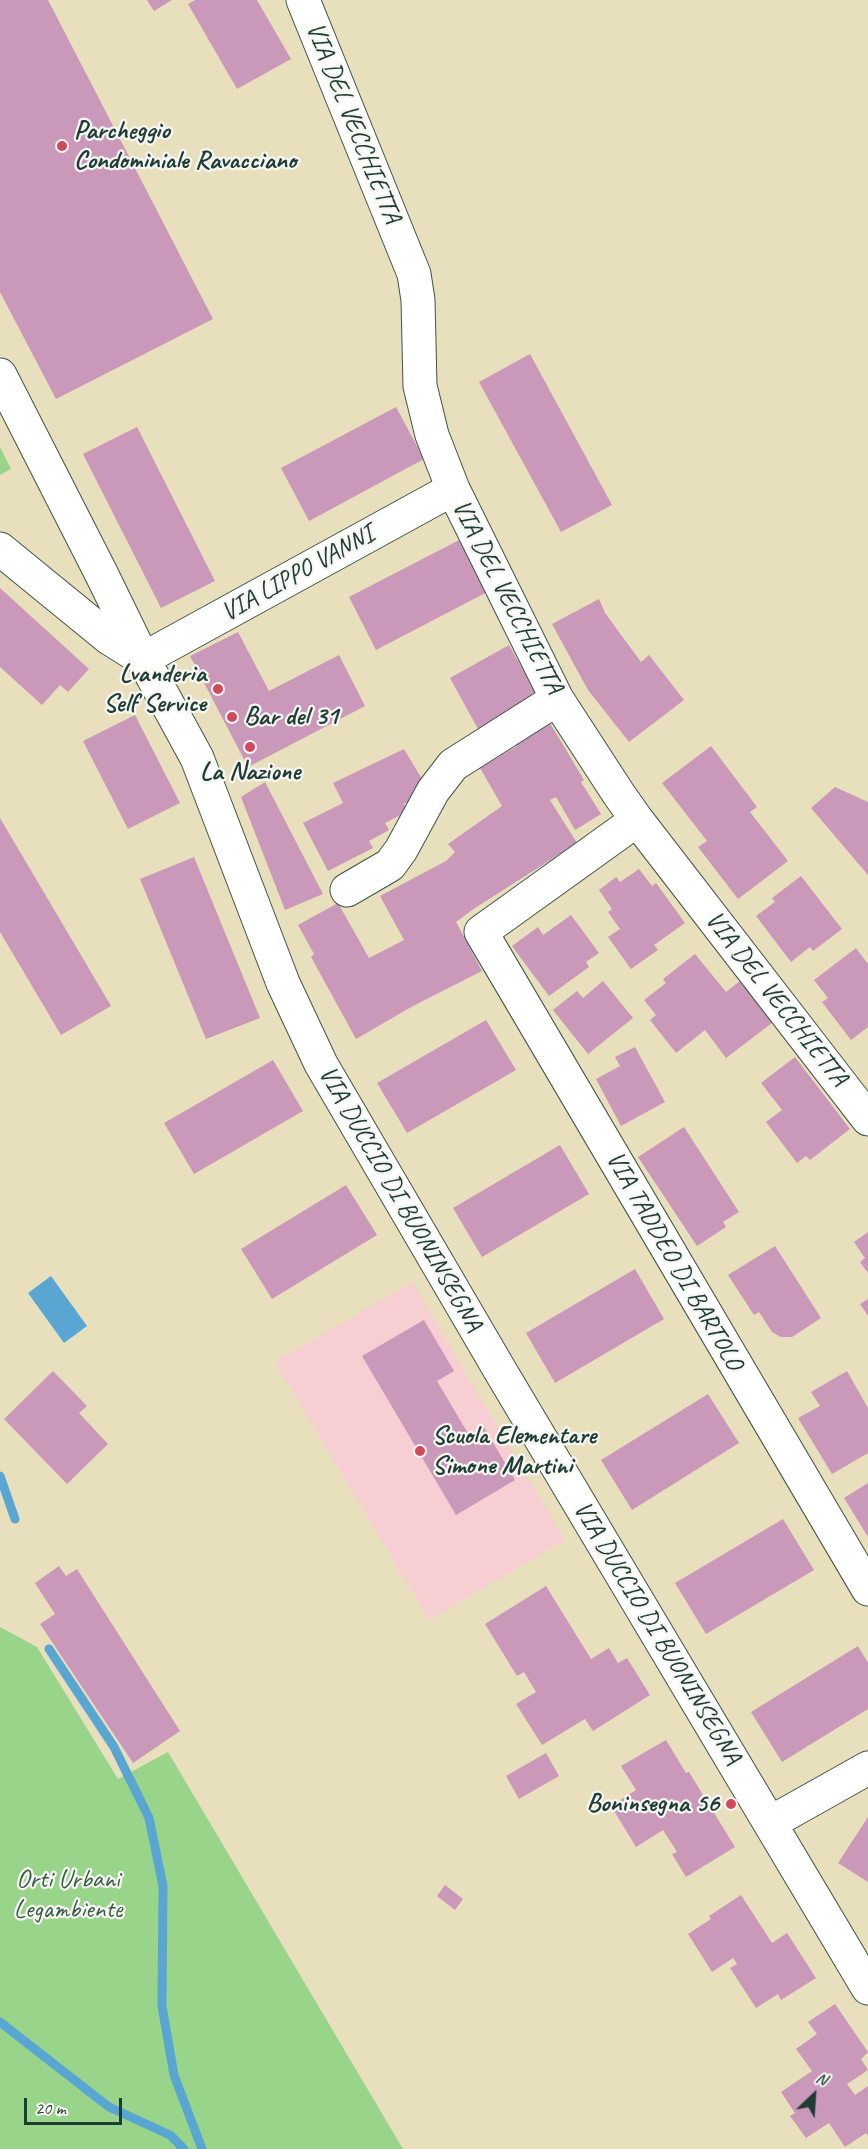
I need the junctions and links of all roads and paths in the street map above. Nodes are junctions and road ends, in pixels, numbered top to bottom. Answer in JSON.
{"nodes":[{"id":1,"x":303,"y":0,"type":"edge"},
{"id":2,"x":0,"y":375,"type":"edge"},
{"id":3,"x":453,"y":489,"type":"junction"},
{"id":4,"x":0,"y":549,"type":"edge"},
{"id":5,"x":143,"y":659,"type":"junction"},
{"id":6,"x":557,"y":699,"type":"junction"},
{"id":7,"x":637,"y":820,"type":"junction"},
{"id":8,"x":347,"y":890,"type":"dead end"},
{"id":9,"x":868,"y":1119,"type":"edge"},
{"id":10,"x":868,"y":1589,"type":"edge"},
{"id":11,"x":868,"y":1768,"type":"edge"},
{"id":12,"x":770,"y":1823,"type":"junction"},
{"id":13,"x":868,"y":1988,"type":"edge"}],
"edges":[{"from":1,"to":3,"type":"street","name":"VIA DEL VECCHIETTA"},
{"from":2,"to":5,"type":"street","name":"VIA DUCCIO DI BUONINSEGNA"},
{"from":3,"to":5,"type":"street","name":"VIA LIPPO VANNI"},
{"from":3,"to":6,"type":"street","name":"VIA DEL VECCHIETTA"},
{"from":4,"to":5,"type":"street"},
{"from":5,"to":12,"type":"street","name":"VIA DUCCIO DI BUONINSEGNA"},
{"from":6,"to":7,"type":"street","name":"VIA DEL VECCHIETTA"},
{"from":6,"to":8,"type":"street"},
{"from":7,"to":9,"type":"street","name":"VIA DEL VECCHIETTA"},
{"from":7,"to":10,"type":"street","name":"VIA TADDEO DI BARTOLO"},
{"from":11,"to":12,"type":"street"},
{"from":12,"to":13,"type":"street","name":"VIA DUCCIO DI BUONINSEGNA"}]}
